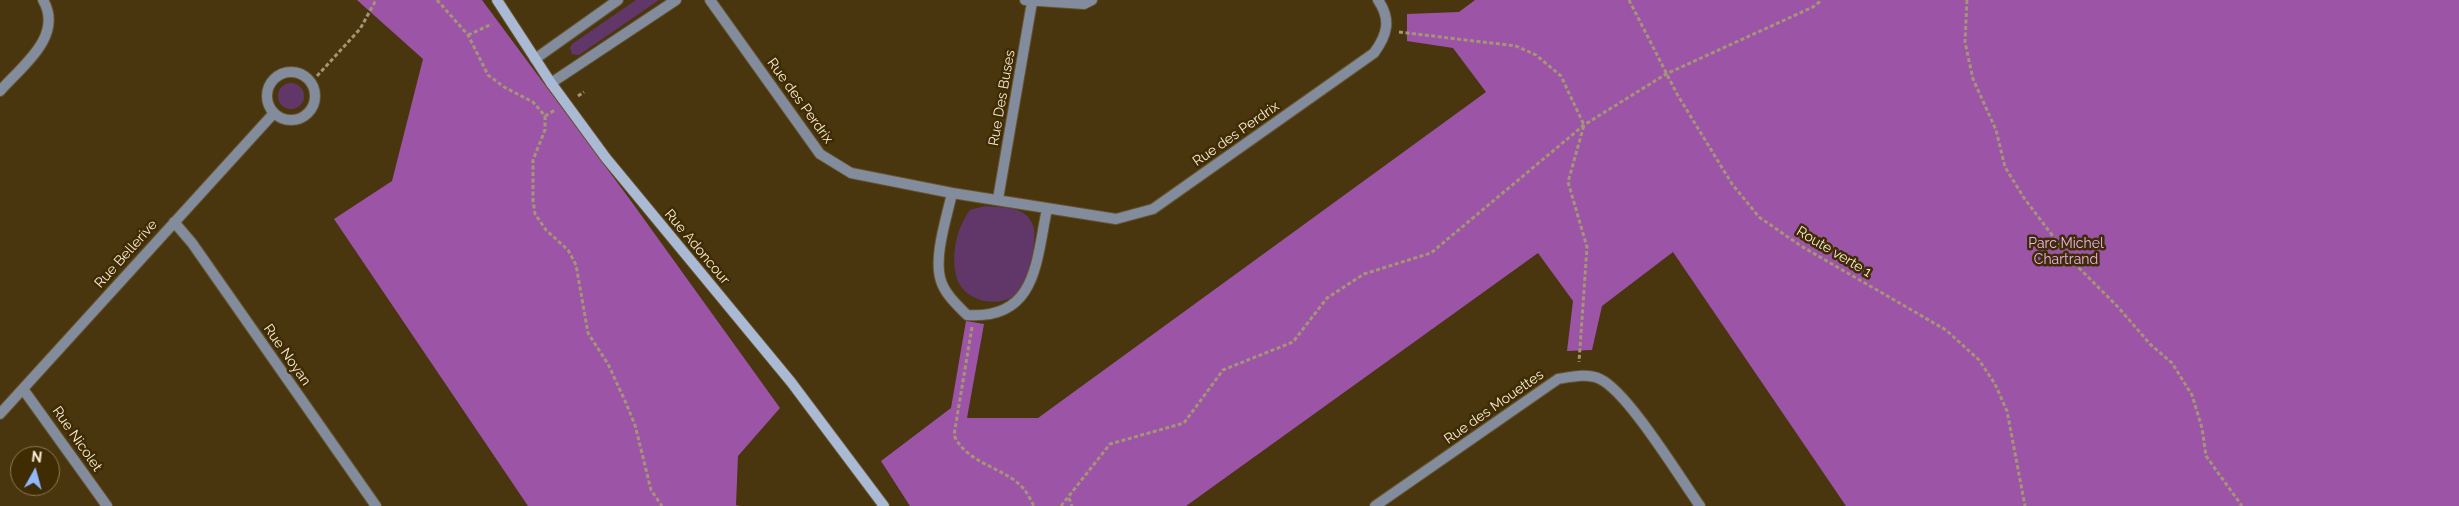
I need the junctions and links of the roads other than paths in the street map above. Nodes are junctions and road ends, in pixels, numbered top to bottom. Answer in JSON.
{"nodes":[{"id":1,"x":43,"y":0,"type":"edge"},
{"id":2,"x":496,"y":0,"type":"edge"},
{"id":3,"x":618,"y":0,"type":"edge"},
{"id":4,"x":676,"y":0,"type":"edge"},
{"id":5,"x":710,"y":0,"type":"edge"},
{"id":6,"x":1092,"y":0,"type":"edge"},
{"id":7,"x":1378,"y":0,"type":"edge"},
{"id":8,"x":1028,"y":1,"type":"edge"},
{"id":9,"x":535,"y":59,"type":"junction"},
{"id":10,"x":551,"y":82,"type":"junction"},
{"id":11,"x":0,"y":91,"type":"edge"},
{"id":12,"x":274,"y":113,"type":"junction"},
{"id":13,"x":952,"y":193,"type":"junction"},
{"id":14,"x":998,"y":199,"type":"junction"},
{"id":15,"x":1047,"y":209,"type":"junction"},
{"id":16,"x":174,"y":222,"type":"junction"},
{"id":17,"x":23,"y":389,"type":"junction"},
{"id":18,"x":0,"y":414,"type":"edge"},
{"id":19,"x":107,"y":506,"type":"edge"},
{"id":20,"x":376,"y":506,"type":"edge"},
{"id":21,"x":884,"y":506,"type":"edge"},
{"id":22,"x":1375,"y":506,"type":"edge"},
{"id":23,"x":1700,"y":506,"type":"edge"}],
"edges":[{"from":1,"to":11,"type":"street"},
{"from":2,"to":9,"type":"street","name":"Rue Adoncour"},
{"from":3,"to":9,"type":"street"},
{"from":4,"to":10,"type":"street"},
{"from":5,"to":13,"type":"street","name":"Rue des Perdrix"},
{"from":6,"to":8,"type":"street","name":"Rue Des Buses"},
{"from":7,"to":15,"type":"street","name":"Rue des Perdrix"},
{"from":8,"to":14,"type":"street","name":"Rue Des Buses"},
{"from":9,"to":10,"type":"street","name":"Rue Adoncour"},
{"from":10,"to":21,"type":"street","name":"Rue Adoncour"},
{"from":12,"to":12,"type":"street"},
{"from":12,"to":16,"type":"street","name":"Rue Bellerive"},
{"from":13,"to":14,"type":"street","name":"Rue des Perdrix"},
{"from":13,"to":15,"type":"street"},
{"from":14,"to":15,"type":"street","name":"Rue des Perdrix"},
{"from":16,"to":17,"type":"street","name":"Rue Bellerive"},
{"from":16,"to":20,"type":"street","name":"Rue Noyan"},
{"from":17,"to":18,"type":"street","name":"Rue Bellerive"},
{"from":17,"to":19,"type":"street","name":"Rue Nicolet"},
{"from":22,"to":23,"type":"street","name":"Rue des Mouettes"}]}
